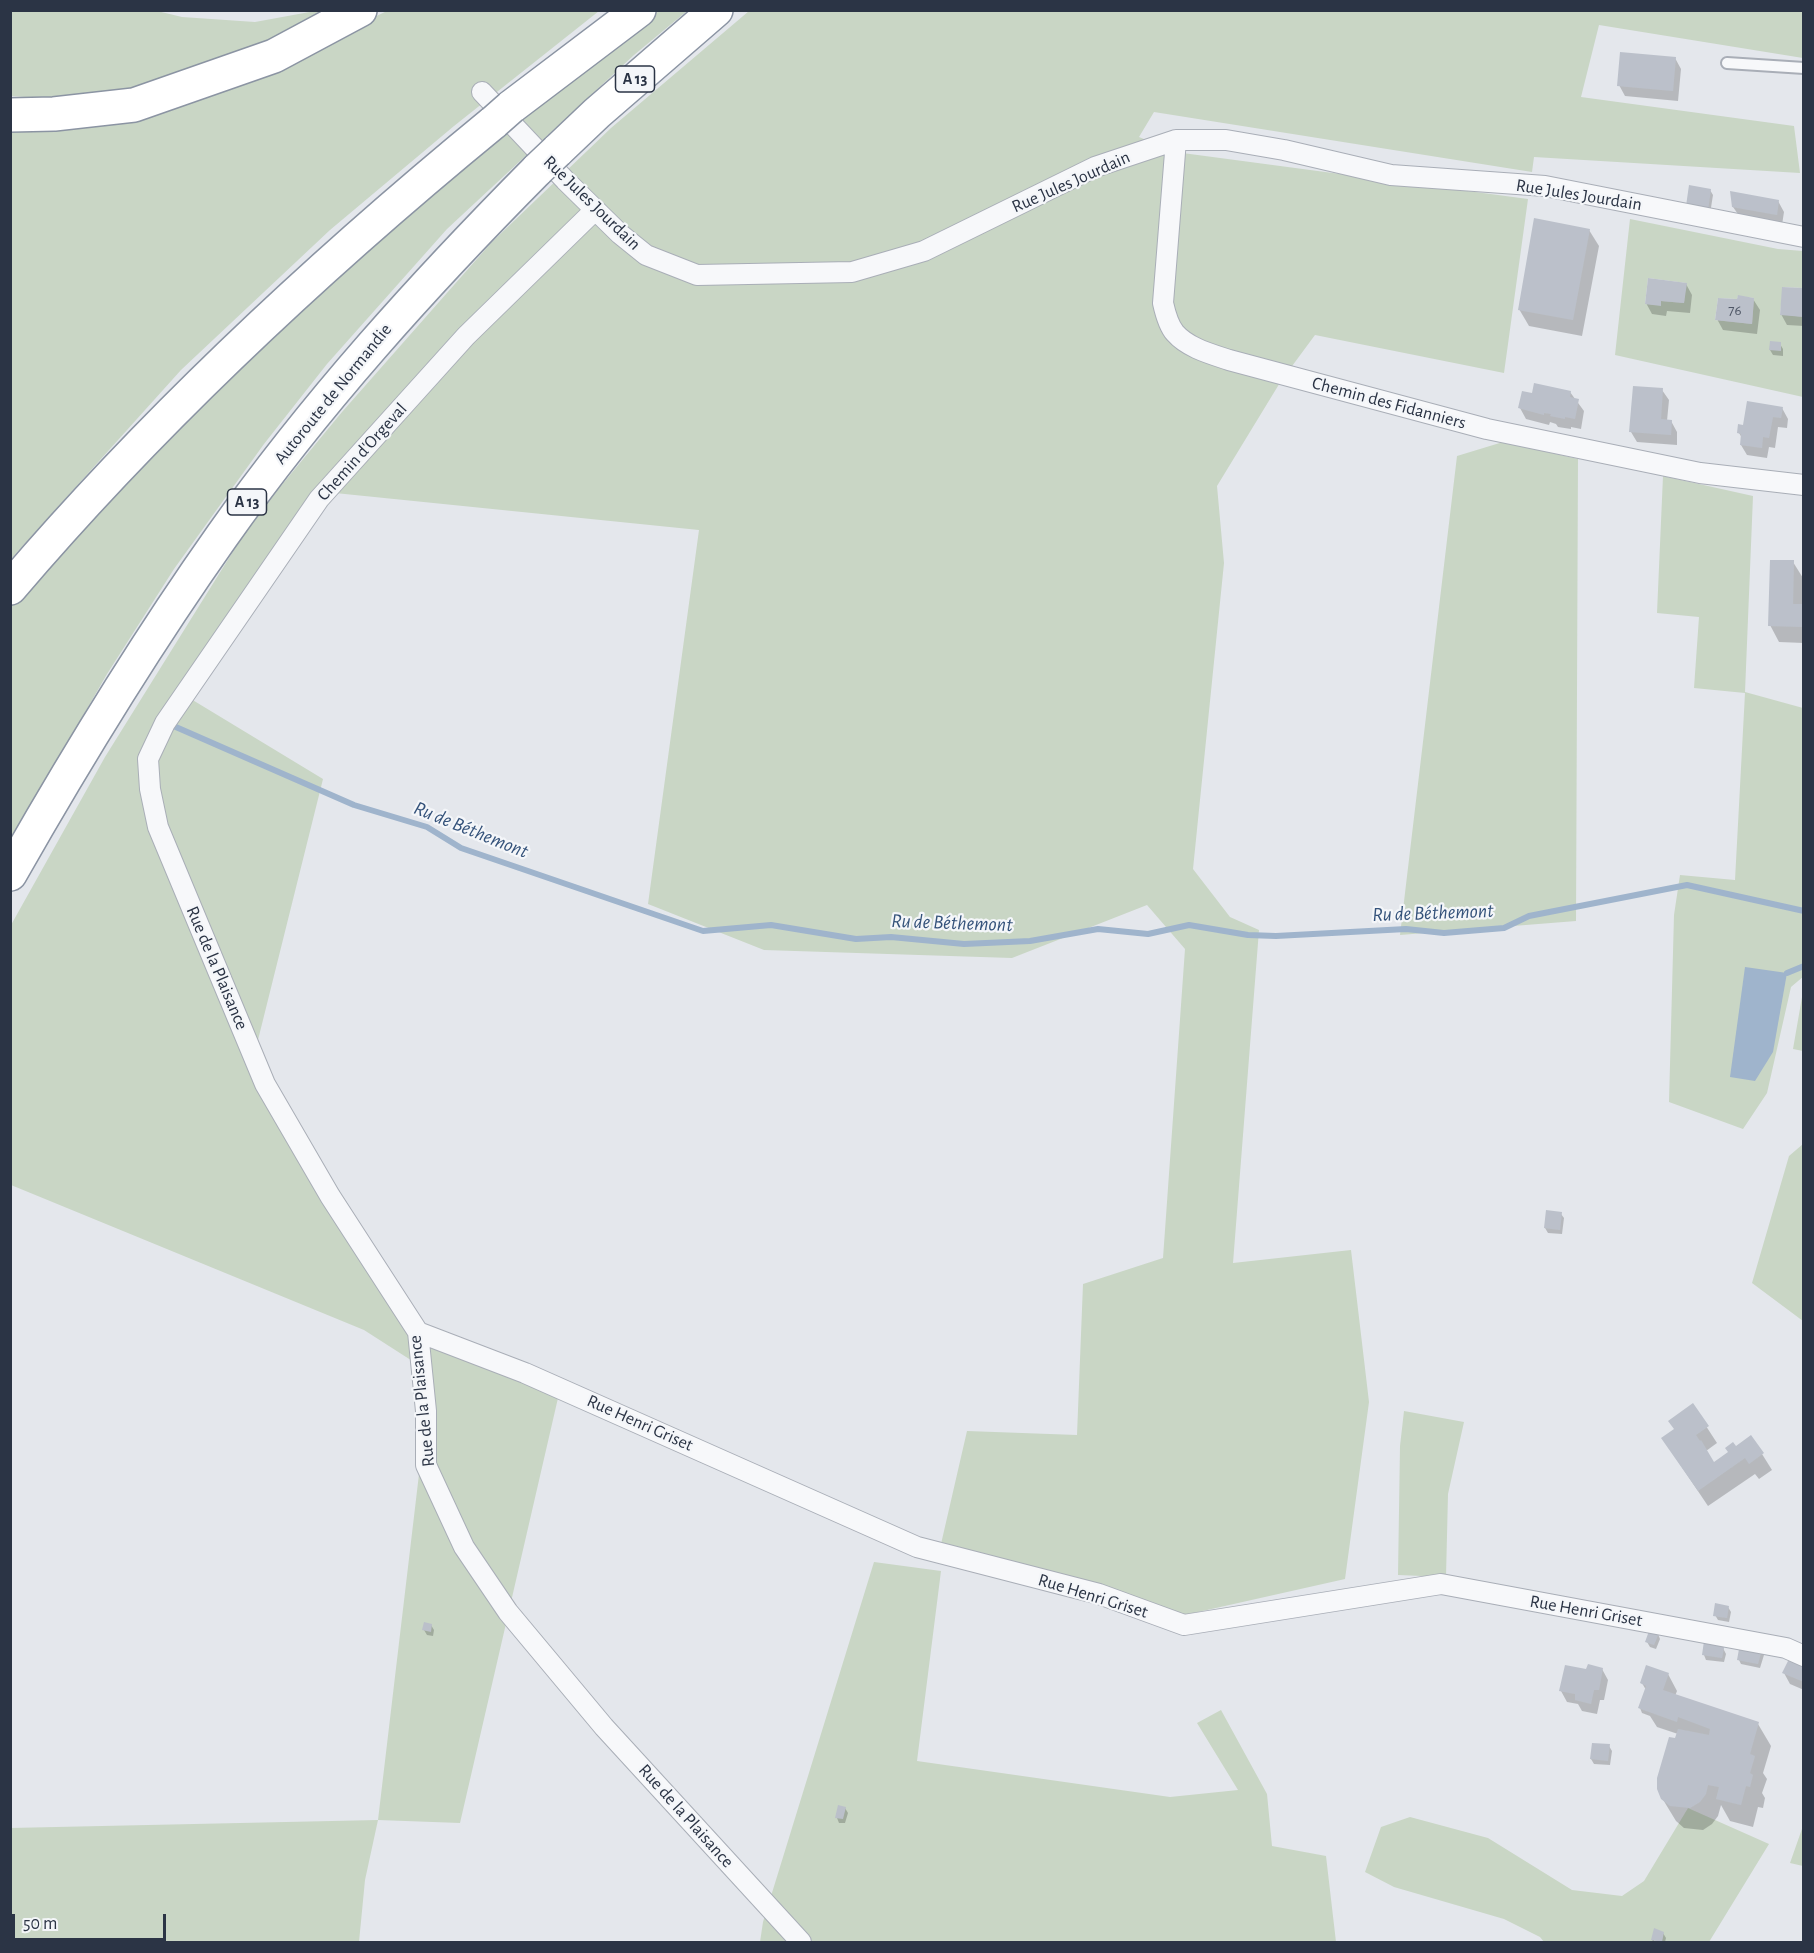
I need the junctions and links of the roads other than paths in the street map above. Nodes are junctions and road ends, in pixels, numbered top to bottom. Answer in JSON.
{"nodes":[{"id":1,"x":360,"y":10,"type":"edge"},
{"id":2,"x":639,"y":10,"type":"edge"},
{"id":3,"x":717,"y":10,"type":"edge"},
{"id":4,"x":1727,"y":63,"type":"dead end"},
{"id":5,"x":1803,"y":68,"type":"edge"},
{"id":6,"x":496,"y":107,"type":"junction"},
{"id":7,"x":10,"y":115,"type":"edge"},
{"id":8,"x":1176,"y":140,"type":"junction"},
{"id":9,"x":595,"y":210,"type":"junction"},
{"id":10,"x":1803,"y":237,"type":"edge"},
{"id":11,"x":1803,"y":485,"type":"edge"},
{"id":12,"x":10,"y":588,"type":"edge"},
{"id":13,"x":165,"y":723,"type":"joint"},
{"id":14,"x":10,"y":874,"type":"edge"},
{"id":15,"x":418,"y":1332,"type":"junction"},
{"id":16,"x":1803,"y":1656,"type":"edge"},
{"id":17,"x":801,"y":1942,"type":"edge"}],
"edges":[{"from":1,"to":7,"type":"highway"},
{"from":2,"to":6,"type":"highway"},
{"from":3,"to":14,"type":"highway","name":"Autoroute de Normandie","number":"A 13"},
{"from":4,"to":5,"type":"lane"},
{"from":6,"to":9,"type":"street","name":"Rue Jules Jourdain"},
{"from":6,"to":12,"type":"highway"},
{"from":8,"to":9,"type":"street","name":"Rue Jules Jourdain"},
{"from":8,"to":10,"type":"street","name":"Rue Jules Jourdain"},
{"from":8,"to":11,"type":"street","name":"Chemin des Fidanniers"},
{"from":9,"to":13,"type":"street","name":"Chemin d'Orgeval"},
{"from":13,"to":15,"type":"street","name":"Rue de la Plaisance"},
{"from":15,"to":16,"type":"street","name":"Rue Henri Griset"},
{"from":15,"to":17,"type":"street","name":"Rue de la Plaisance"}]}
